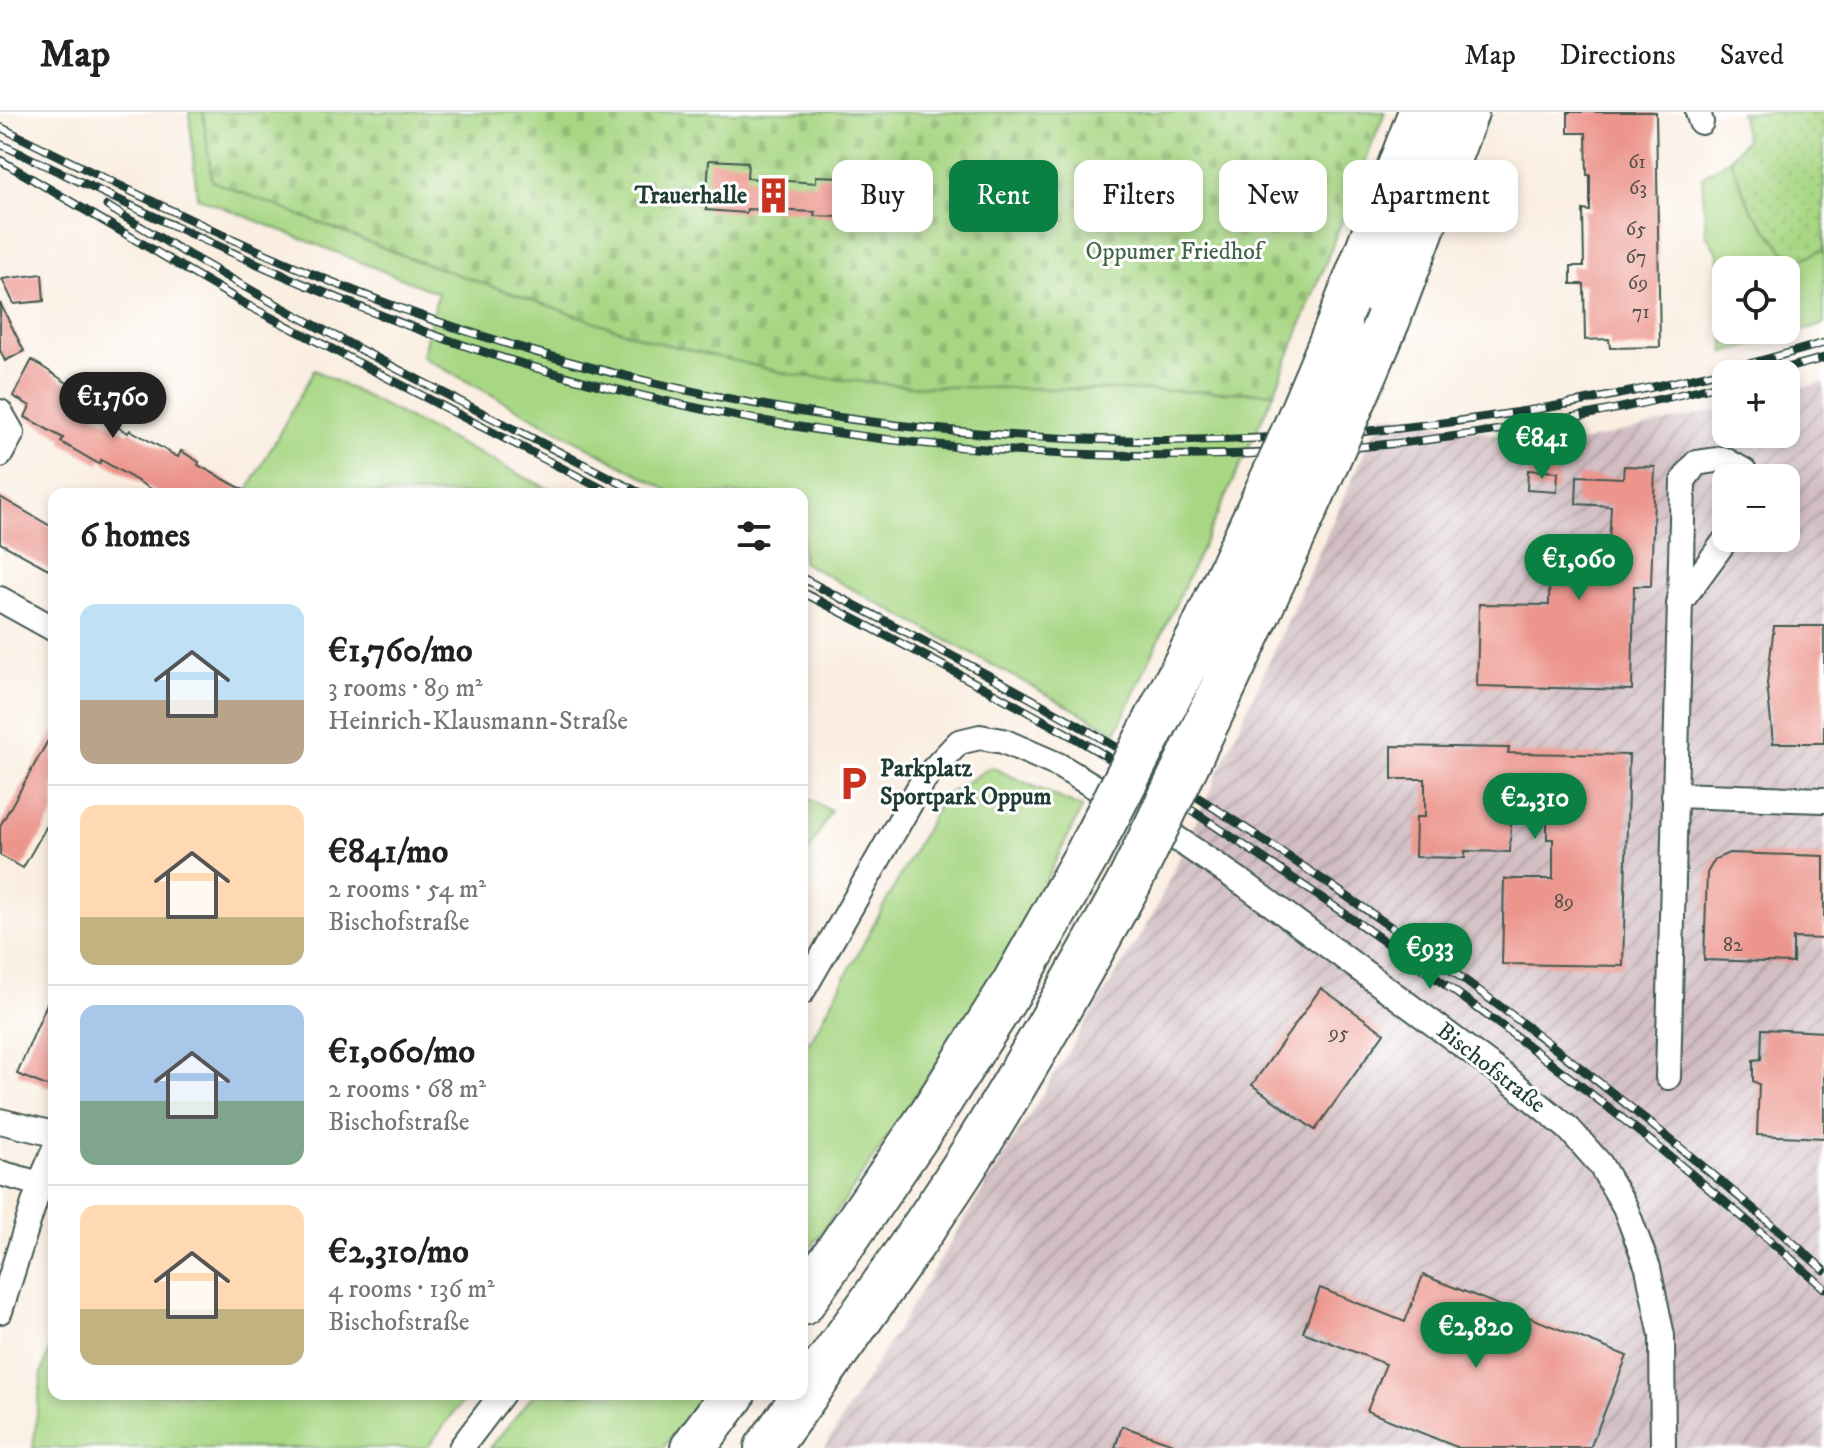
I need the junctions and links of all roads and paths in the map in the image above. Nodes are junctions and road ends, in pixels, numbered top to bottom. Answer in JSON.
{"nodes":[{"id":1,"x":1421,"y":112,"type":"edge"},
{"id":2,"x":1466,"y":112,"type":"edge"},
{"id":3,"x":0,"y":412,"type":"edge"},
{"id":4,"x":0,"y":455,"type":"edge"},
{"id":5,"x":1732,"y":464,"type":"edge"},
{"id":6,"x":1717,"y":552,"type":"edge"},
{"id":7,"x":0,"y":599,"type":"edge"},
{"id":8,"x":1679,"y":604,"type":"junction"},
{"id":9,"x":48,"y":626,"type":"edge"},
{"id":10,"x":1674,"y":795,"type":"junction"},
{"id":11,"x":1824,"y":800,"type":"edge"},
{"id":12,"x":808,"y":982,"type":"edge"},
{"id":13,"x":1668,"y":1077,"type":"dead end"},
{"id":14,"x":0,"y":1121,"type":"edge"},
{"id":15,"x":48,"y":1133,"type":"edge"},
{"id":16,"x":48,"y":1165,"type":"edge"},
{"id":17,"x":0,"y":1173,"type":"edge"},
{"id":18,"x":40,"y":1184,"type":"junction"},
{"id":19,"x":894,"y":1272,"type":"junction"},
{"id":20,"x":808,"y":1294,"type":"edge"},
{"id":21,"x":0,"y":1311,"type":"edge"},
{"id":22,"x":808,"y":1391,"type":"edge"},
{"id":23,"x":497,"y":1400,"type":"edge"},
{"id":24,"x":729,"y":1400,"type":"edge"},
{"id":25,"x":802,"y":1400,"type":"edge"},
{"id":26,"x":461,"y":1448,"type":"edge"},
{"id":27,"x":693,"y":1448,"type":"edge"},
{"id":28,"x":767,"y":1448,"type":"edge"},
{"id":29,"x":795,"y":1448,"type":"edge"},
{"id":30,"x":1663,"y":1448,"type":"edge"}],
"edges":[{"from":1,"to":20,"type":"highway","bridge":true},
{"from":2,"to":19,"type":"highway","bridge":true},
{"from":3,"to":4,"type":"street"},
{"from":5,"to":8,"type":"street"},
{"from":6,"to":8,"type":"street"},
{"from":7,"to":9,"type":"street"},
{"from":8,"to":10,"type":"street"},
{"from":10,"to":11,"type":"street"},
{"from":10,"to":13,"type":"street"},
{"from":12,"to":30,"type":"street","name":"Bischofstraße"},
{"from":14,"to":15,"type":"street"},
{"from":16,"to":18,"type":"street"},
{"from":17,"to":18,"type":"street"},
{"from":18,"to":21,"type":"street"},
{"from":19,"to":22,"type":"highway"},
{"from":19,"to":29,"type":"highway"},
{"from":23,"to":26,"type":"street"},
{"from":24,"to":27,"type":"highway"},
{"from":25,"to":28,"type":"highway"}]}
